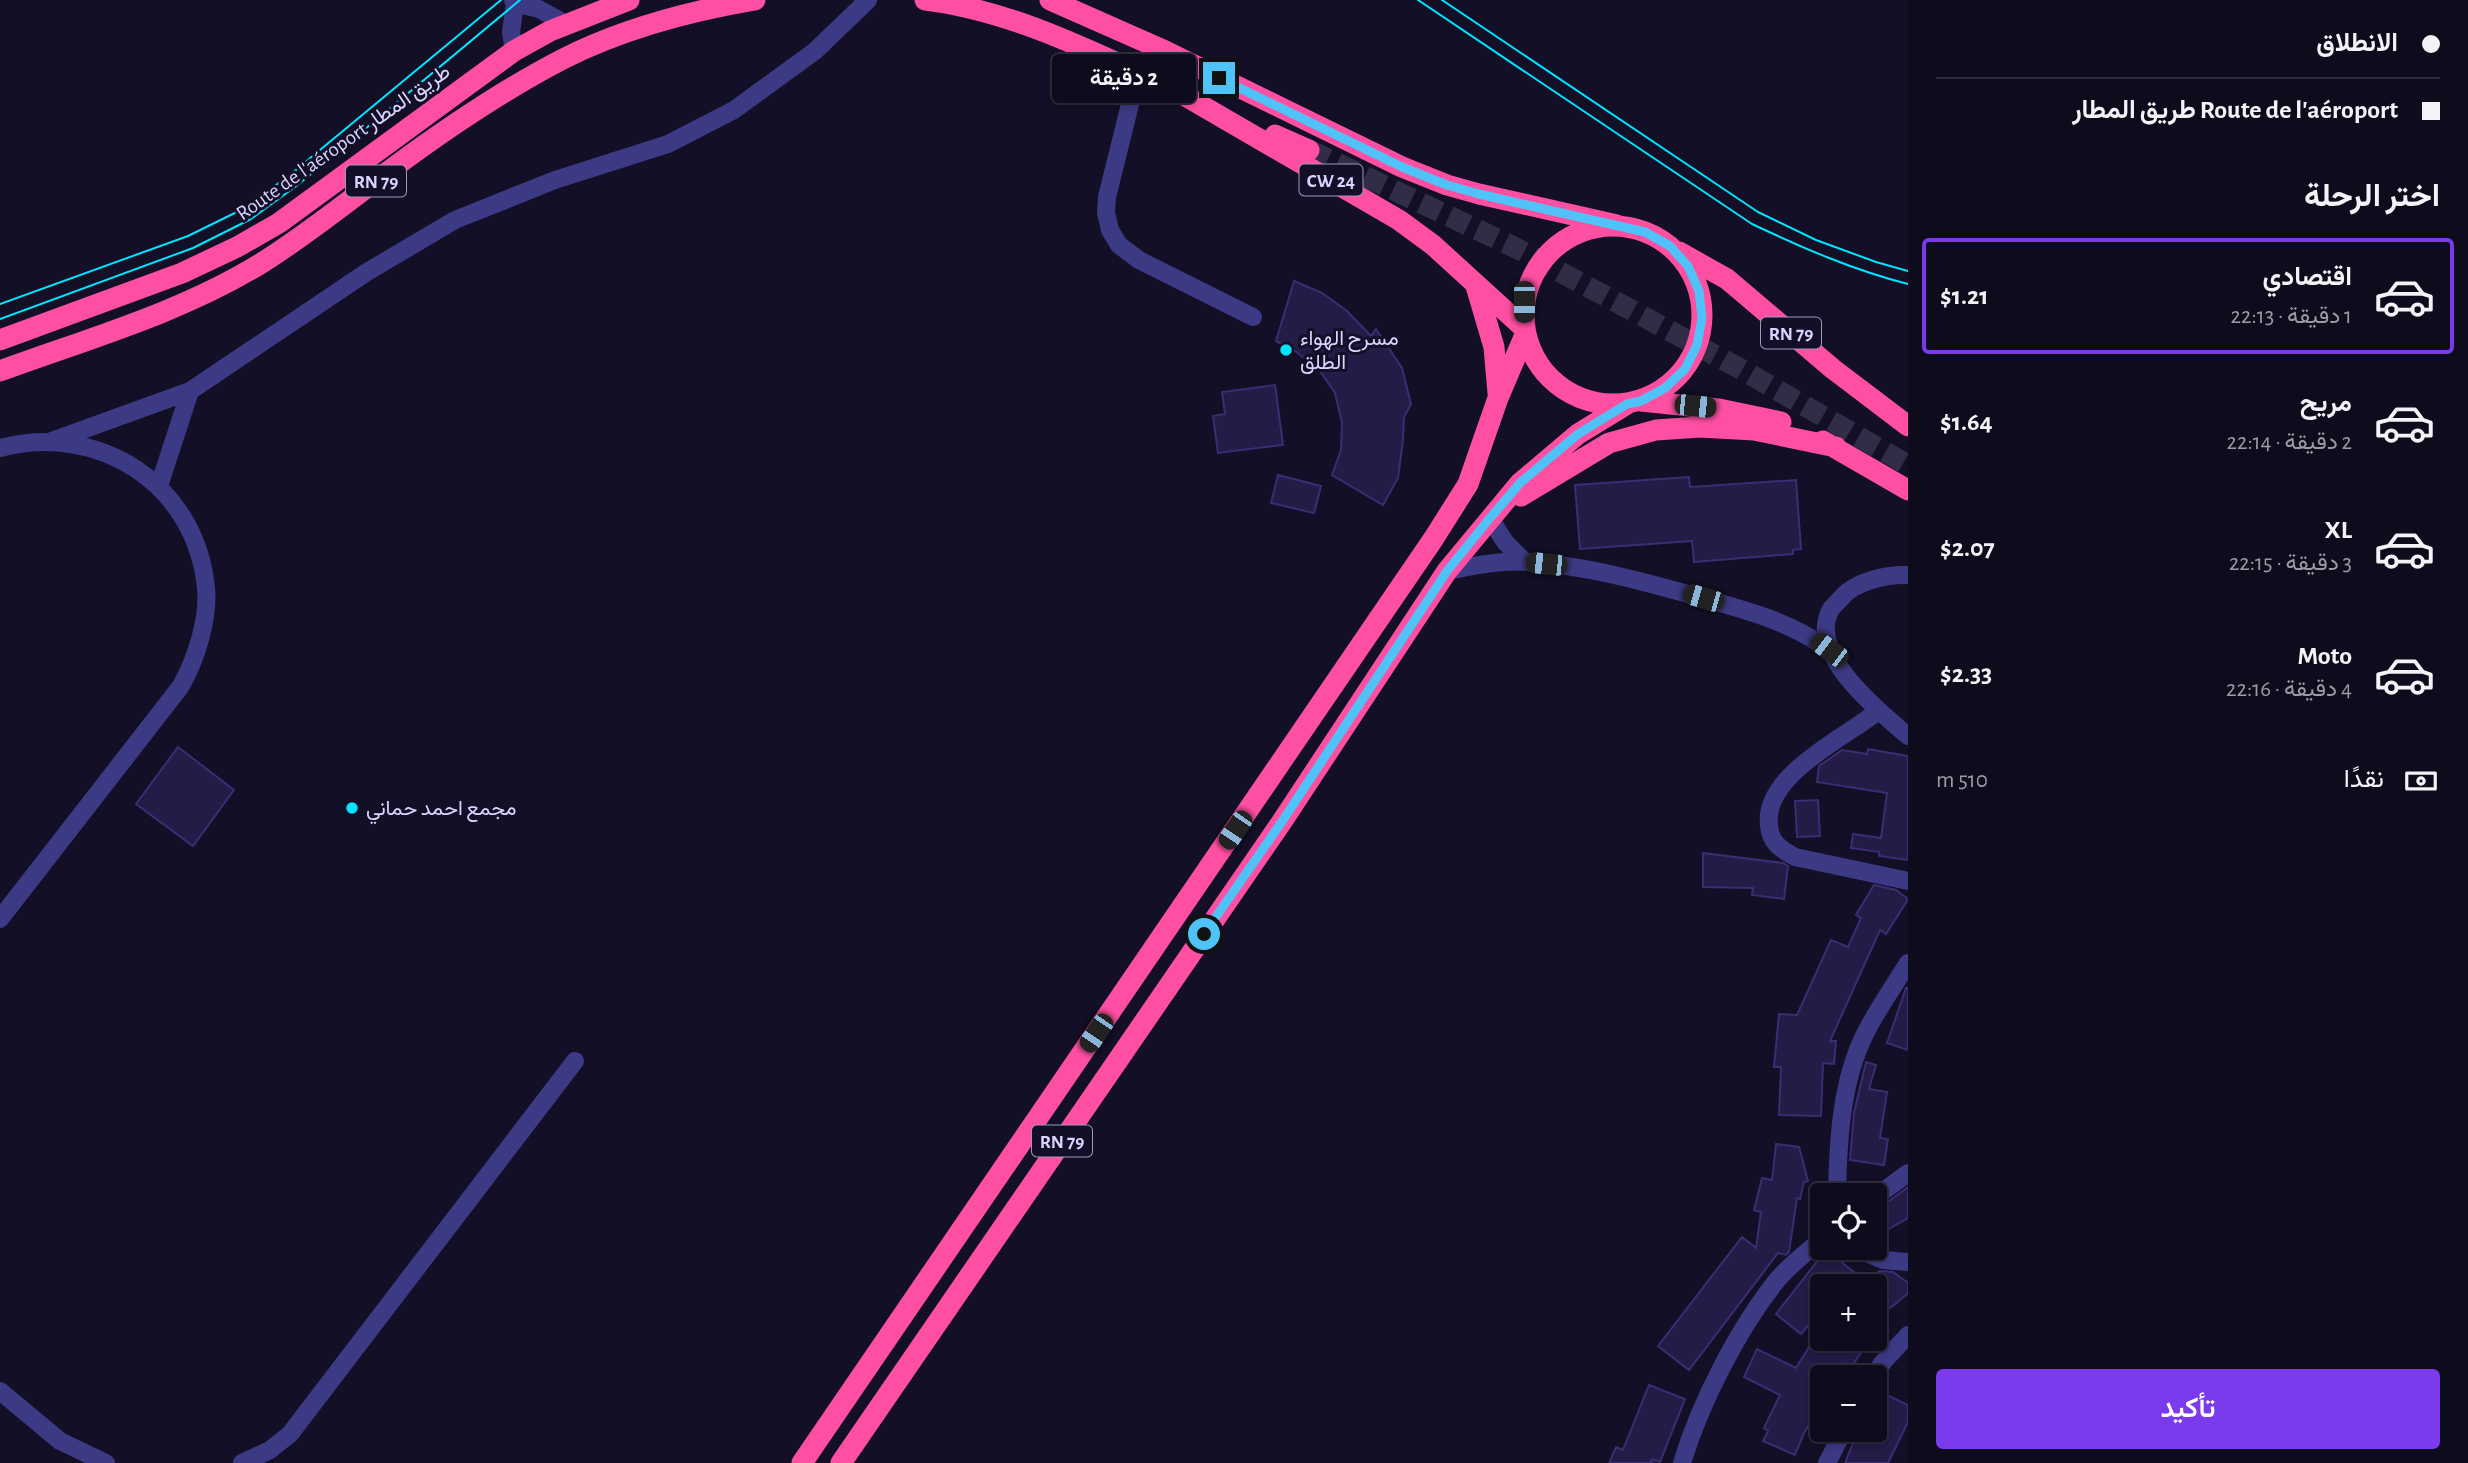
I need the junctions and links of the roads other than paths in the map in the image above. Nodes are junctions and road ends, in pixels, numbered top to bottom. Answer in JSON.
{"nodes":[{"id":1,"x":629,"y":0,"type":"edge"},
{"id":2,"x":755,"y":0,"type":"edge"},
{"id":3,"x":868,"y":0,"type":"edge"},
{"id":4,"x":925,"y":0,"type":"edge"},
{"id":5,"x":1050,"y":0,"type":"edge"},
{"id":6,"x":514,"y":1,"type":"edge"},
{"id":7,"x":566,"y":24,"type":"junction"},
{"id":8,"x":514,"y":51,"type":"junction"},
{"id":9,"x":1138,"y":72,"type":"junction"},
{"id":10,"x":1175,"y":90,"type":"junction"},
{"id":11,"x":1309,"y":150,"type":"tunnel mouth"},
{"id":12,"x":1617,"y":225,"type":"junction"},
{"id":13,"x":1670,"y":246,"type":"junction"},
{"id":14,"x":1476,"y":286,"type":"junction"},
{"id":15,"x":1254,"y":317,"type":"dead end"},
{"id":16,"x":1525,"y":332,"type":"junction"},
{"id":17,"x":0,"y":340,"type":"edge"},
{"id":18,"x":0,"y":370,"type":"edge"},
{"id":19,"x":190,"y":391,"type":"junction"},
{"id":20,"x":1498,"y":398,"type":"junction"},
{"id":21,"x":1634,"y":402,"type":"junction"},
{"id":22,"x":1908,"y":426,"type":"edge"},
{"id":23,"x":49,"y":442,"type":"junction"},
{"id":24,"x":1836,"y":447,"type":"junction"},
{"id":25,"x":0,"y":448,"type":"edge"},
{"id":26,"x":159,"y":486,"type":"junction"},
{"id":27,"x":1908,"y":489,"type":"edge"},
{"id":28,"x":1492,"y":515,"type":"junction"},
{"id":29,"x":1525,"y":562,"type":"junction"},
{"id":30,"x":1447,"y":571,"type":"junction"},
{"id":31,"x":1908,"y":575,"type":"edge"},
{"id":32,"x":1829,"y":650,"type":"junction"},
{"id":33,"x":1878,"y":711,"type":"junction"},
{"id":34,"x":1908,"y":736,"type":"edge"},
{"id":35,"x":1908,"y":881,"type":"edge"},
{"id":36,"x":0,"y":919,"type":"edge"},
{"id":37,"x":1908,"y":963,"type":"edge"},
{"id":38,"x":575,"y":1061,"type":"dead end"},
{"id":39,"x":1908,"y":1173,"type":"edge"},
{"id":40,"x":1837,"y":1183,"type":"edge"},
{"id":41,"x":1887,"y":1188,"type":"edge"},
{"id":42,"x":1810,"y":1250,"type":"edge"},
{"id":43,"x":1883,"y":1260,"type":"edge"},
{"id":44,"x":1908,"y":1262,"type":"edge"},
{"id":45,"x":1908,"y":1335,"type":"edge"},
{"id":46,"x":1882,"y":1365,"type":"edge"},
{"id":47,"x":0,"y":1391,"type":"edge"},
{"id":48,"x":1838,"y":1442,"type":"edge"},
{"id":49,"x":106,"y":1463,"type":"edge"},
{"id":50,"x":242,"y":1463,"type":"edge"},
{"id":51,"x":802,"y":1463,"type":"edge"},
{"id":52,"x":841,"y":1463,"type":"edge"},
{"id":53,"x":1682,"y":1463,"type":"edge"},
{"id":54,"x":1827,"y":1463,"type":"edge"}],
"edges":[{"from":1,"to":7,"type":"highway","name":"Route de l'aéroport طريق المطار"},
{"from":2,"to":18,"type":"highway","number":"RN 79"},
{"from":3,"to":19,"type":"street"},
{"from":4,"to":9,"type":"highway"},
{"from":5,"to":12,"type":"highway","number":"CW 24"},
{"from":6,"to":7,"type":"street"},
{"from":6,"to":8,"type":"street"},
{"from":7,"to":8,"type":"highway","name":"Route de l'aéroport طريق المطار"},
{"from":8,"to":17,"type":"highway","name":"Route de l'aéroport طريق المطار"},
{"from":9,"to":10,"type":"highway"},
{"from":9,"to":15,"type":"street"},
{"from":10,"to":11,"type":"highway"},
{"from":10,"to":14,"type":"highway","number":"CW 24"},
{"from":12,"to":13,"type":"highway"},
{"from":12,"to":16,"type":"highway"},
{"from":13,"to":21,"type":"highway"},
{"from":13,"to":22,"type":"highway","number":"RN 79"},
{"from":14,"to":16,"type":"highway","number":"CW 24"},
{"from":14,"to":20,"type":"highway"},
{"from":16,"to":20,"type":"highway","number":"RN 79"},
{"from":16,"to":21,"type":"highway"},
{"from":19,"to":23,"type":"street"},
{"from":19,"to":26,"type":"street"},
{"from":20,"to":51,"type":"highway","number":"RN 79"},
{"from":21,"to":24,"type":"highway","number":"RN 79"},
{"from":21,"to":28,"type":"highway","number":"RN 79"},
{"from":23,"to":25,"type":"street"},
{"from":23,"to":26,"type":"street"},
{"from":24,"to":27,"type":"highway","number":"RN 79"},
{"from":24,"to":28,"type":"highway","number":"RN 79"},
{"from":26,"to":36,"type":"street"},
{"from":28,"to":29,"type":"street"},
{"from":28,"to":30,"type":"highway","number":"RN 79"},
{"from":29,"to":30,"type":"street"},
{"from":29,"to":32,"type":"street"},
{"from":30,"to":52,"type":"highway","number":"RN 79"},
{"from":31,"to":32,"type":"street"},
{"from":32,"to":33,"type":"street"},
{"from":33,"to":34,"type":"street"},
{"from":33,"to":35,"type":"street"},
{"from":37,"to":40,"type":"street"},
{"from":38,"to":50,"type":"street"},
{"from":39,"to":41,"type":"street"},
{"from":42,"to":53,"type":"street"},
{"from":43,"to":44,"type":"street"},
{"from":45,"to":46,"type":"street"},
{"from":47,"to":49,"type":"street"},
{"from":48,"to":54,"type":"street"}]}
